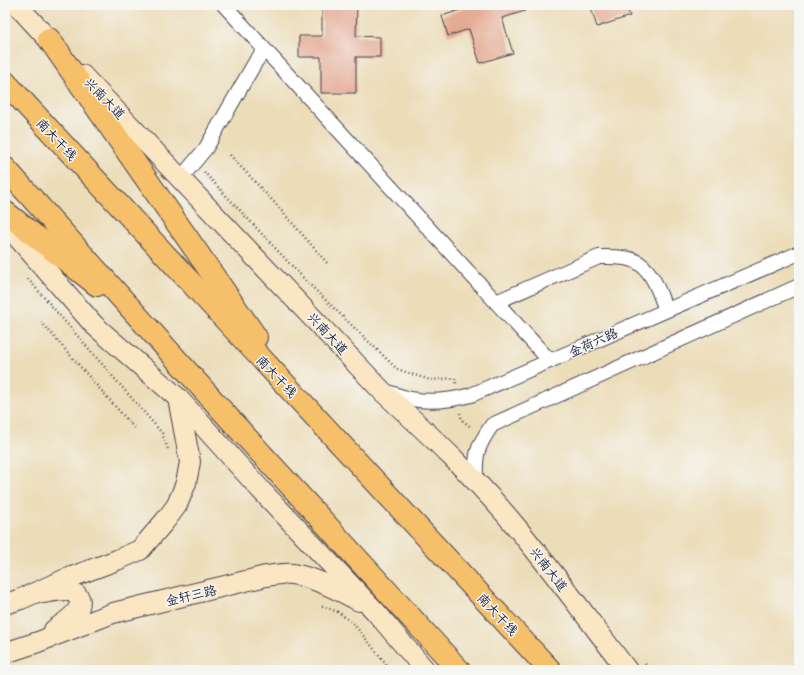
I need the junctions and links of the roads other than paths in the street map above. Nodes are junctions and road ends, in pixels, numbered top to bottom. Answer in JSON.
{"nodes":[{"id":1,"x":17,"y":5,"type":"edge"},
{"id":2,"x":224,"y":5,"type":"edge"},
{"id":3,"x":49,"y":40,"type":"junction"},
{"id":4,"x":265,"y":50,"type":"junction"},
{"id":5,"x":5,"y":82,"type":"edge"},
{"id":6,"x":5,"y":168,"type":"edge"},
{"id":7,"x":181,"y":178,"type":"junction"},
{"id":8,"x":5,"y":212,"type":"edge"},
{"id":9,"x":5,"y":223,"type":"edge"},
{"id":10,"x":799,"y":253,"type":"edge"},
{"id":11,"x":799,"y":286,"type":"edge"},
{"id":12,"x":496,"y":302,"type":"junction"},
{"id":13,"x":666,"y":310,"type":"junction"},
{"id":14,"x":144,"y":322,"type":"junction"},
{"id":15,"x":550,"y":361,"type":"junction"},
{"id":16,"x":382,"y":391,"type":"junction"},
{"id":17,"x":178,"y":398,"type":"junction"},
{"id":18,"x":299,"y":399,"type":"junction"},
{"id":19,"x":476,"y":482,"type":"junction"},
{"id":20,"x":13,"y":602,"type":"edge"},
{"id":21,"x":375,"y":610,"type":"junction"},
{"id":22,"x":38,"y":642,"type":"junction"},
{"id":23,"x":5,"y":653,"type":"edge"},
{"id":24,"x":425,"y":670,"type":"edge"},
{"id":25,"x":459,"y":670,"type":"edge"},
{"id":26,"x":550,"y":670,"type":"edge"},
{"id":27,"x":627,"y":670,"type":"edge"}],
"edges":[{"from":1,"to":3,"type":"main road","name":"兴南大道"},
{"from":2,"to":4,"type":"street"},
{"from":3,"to":7,"type":"main road","name":"兴南大道"},
{"from":3,"to":18,"type":"highway"},
{"from":4,"to":7,"type":"street"},
{"from":4,"to":12,"type":"street"},
{"from":5,"to":18,"type":"highway","name":"南大干线"},
{"from":6,"to":14,"type":"highway"},
{"from":7,"to":16,"type":"main road","name":"兴南大道"},
{"from":8,"to":14,"type":"highway"},
{"from":9,"to":17,"type":"main road"},
{"from":10,"to":13,"type":"street","name":"金荷六路"},
{"from":11,"to":19,"type":"street"},
{"from":12,"to":13,"type":"street"},
{"from":12,"to":15,"type":"street"},
{"from":13,"to":15,"type":"street","name":"金荷六路"},
{"from":14,"to":25,"type":"highway"},
{"from":15,"to":16,"type":"street","name":"金荷六路"},
{"from":16,"to":19,"type":"main road","name":"兴南大道"},
{"from":17,"to":20,"type":"main road"},
{"from":17,"to":21,"type":"main road"},
{"from":18,"to":26,"type":"highway","name":"南大干线"},
{"from":19,"to":27,"type":"main road","name":"兴南大道"},
{"from":20,"to":22,"type":"main road"},
{"from":21,"to":22,"type":"main road","name":"金轩三路"},
{"from":21,"to":24,"type":"main road"},
{"from":22,"to":23,"type":"main road","name":"金轩三路"}]}
